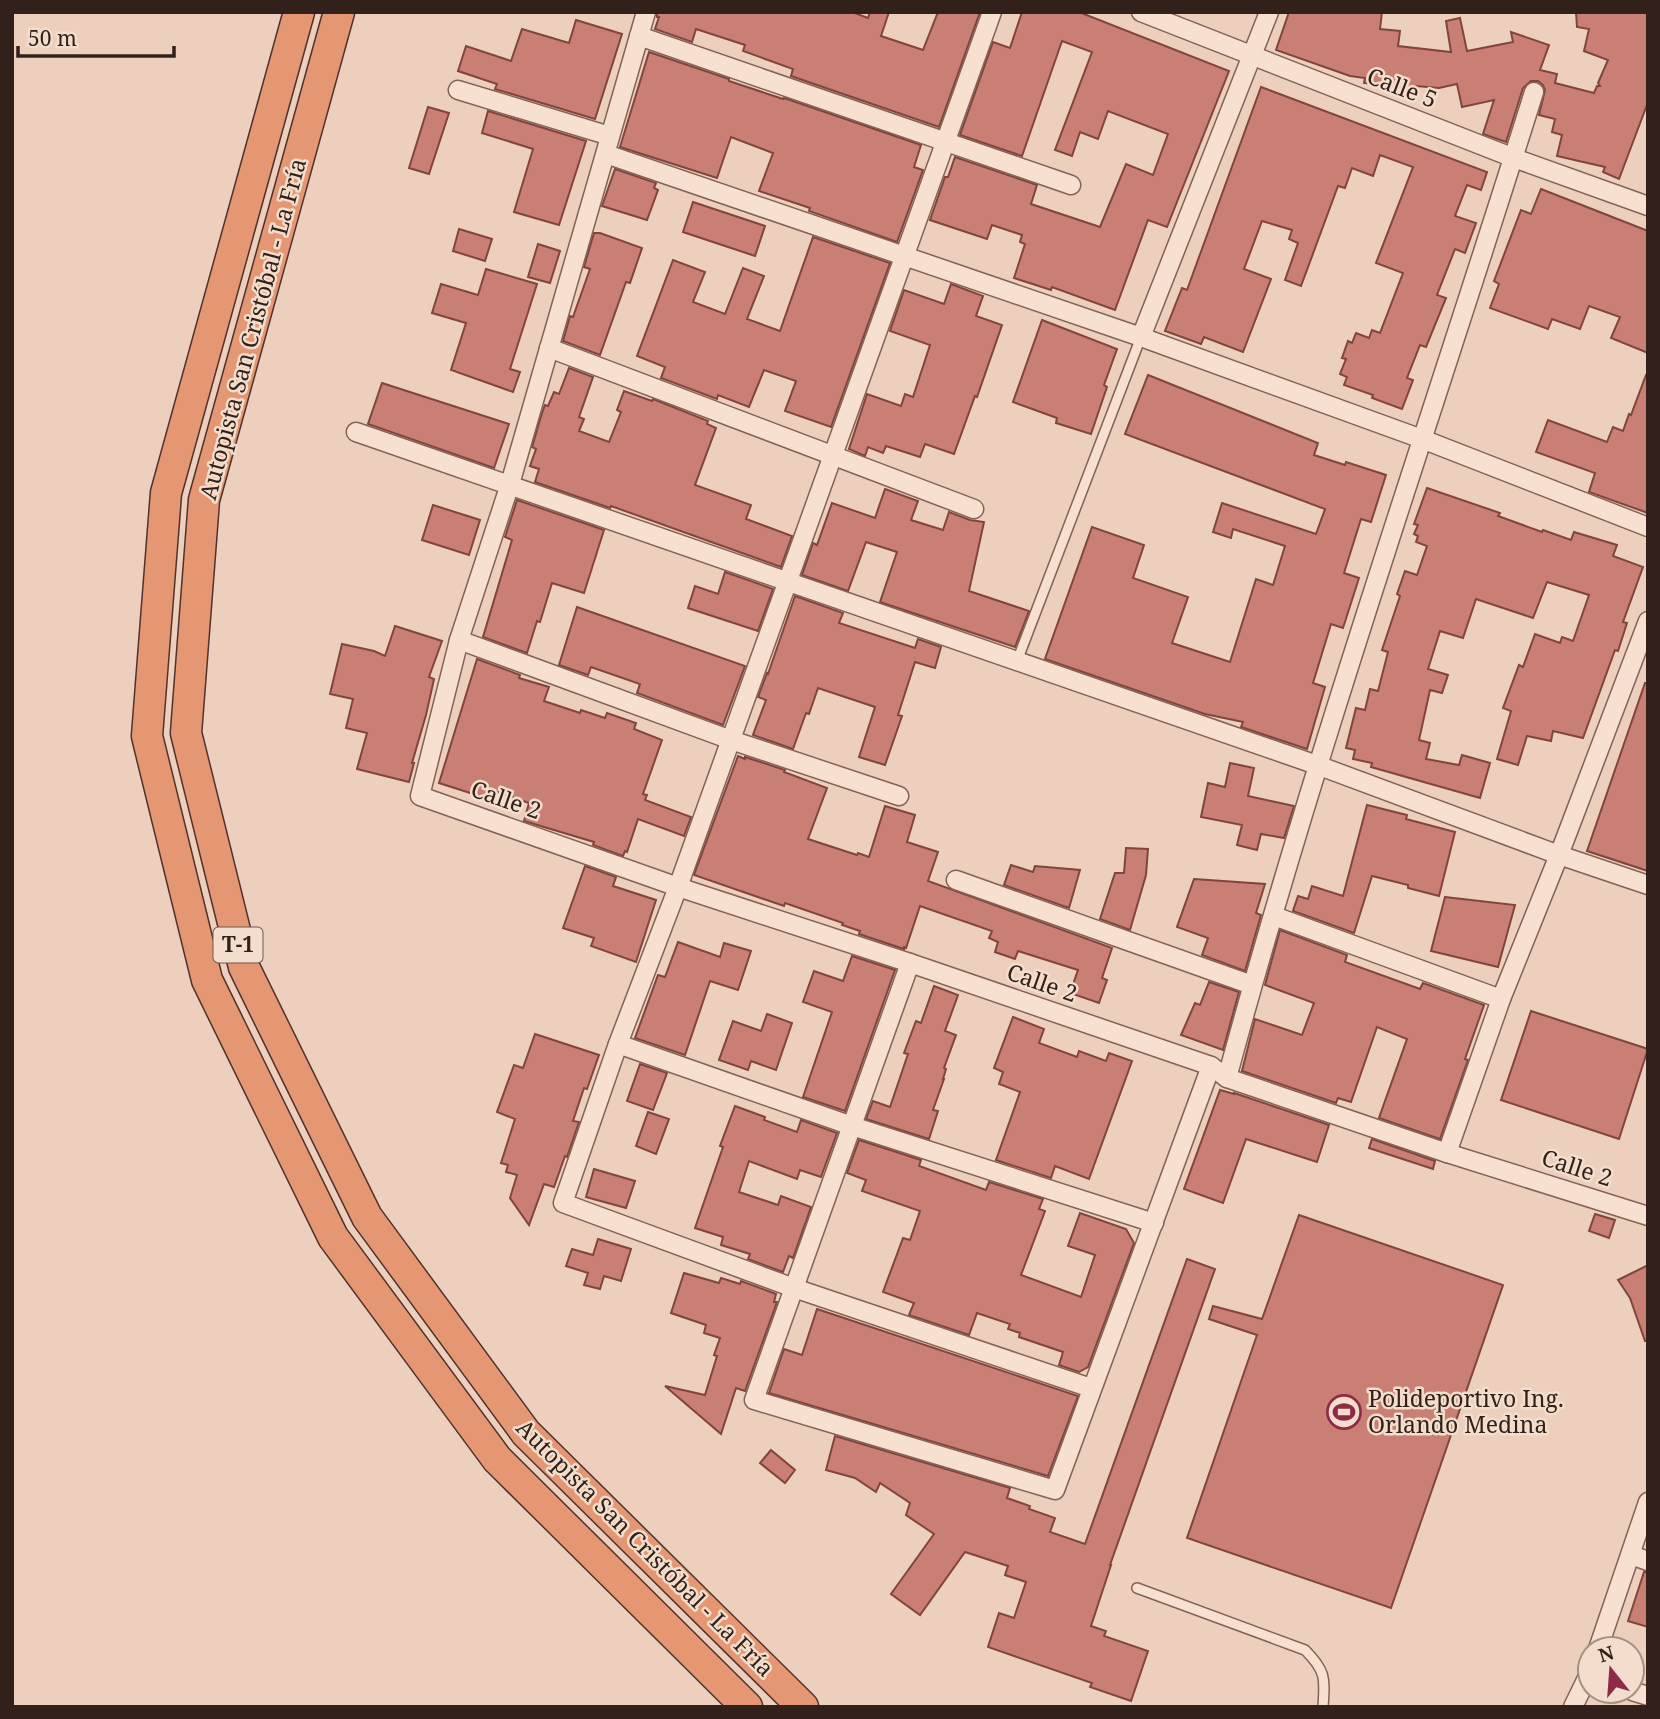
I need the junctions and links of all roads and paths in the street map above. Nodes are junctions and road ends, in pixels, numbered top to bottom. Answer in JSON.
{"nodes":[{"id":1,"x":299,"y":12,"type":"edge"},
{"id":2,"x":339,"y":12,"type":"edge"},
{"id":3,"x":646,"y":12,"type":"edge"},
{"id":4,"x":992,"y":12,"type":"edge"},
{"id":5,"x":1141,"y":12,"type":"edge"},
{"id":6,"x":1269,"y":12,"type":"edge"},
{"id":7,"x":639,"y":36,"type":"junction"},
{"id":8,"x":1252,"y":57,"type":"junction"},
{"id":9,"x":458,"y":90,"type":"dead end"},
{"id":10,"x":1534,"y":92,"type":"dead end"},
{"id":11,"x":946,"y":141,"type":"junction"},
{"id":12,"x":608,"y":145,"type":"junction"},
{"id":13,"x":1514,"y":158,"type":"junction"},
{"id":14,"x":1071,"y":185,"type":"dead end"},
{"id":15,"x":1648,"y":206,"type":"edge"},
{"id":16,"x":904,"y":256,"type":"junction"},
{"id":17,"x":1141,"y":337,"type":"junction"},
{"id":18,"x":549,"y":348,"type":"junction"},
{"id":19,"x":356,"y":432,"type":"dead end"},
{"id":20,"x":1422,"y":439,"type":"junction"},
{"id":21,"x":833,"y":456,"type":"junction"},
{"id":22,"x":510,"y":484,"type":"junction"},
{"id":23,"x":975,"y":509,"type":"dead end"},
{"id":24,"x":1648,"y":527,"type":"edge"},
{"id":25,"x":788,"y":581,"type":"junction"},
{"id":26,"x":1648,"y":621,"type":"edge"},
{"id":27,"x":459,"y":640,"type":"junction"},
{"id":28,"x":1017,"y":661,"type":"junction"},
{"id":29,"x":731,"y":740,"type":"junction"},
{"id":30,"x":1317,"y":765,"type":"junction"},
{"id":31,"x":899,"y":796,"type":"dead end"},
{"id":32,"x":1559,"y":855,"type":"junction"},
{"id":33,"x":956,"y":880,"type":"dead end"},
{"id":34,"x":1648,"y":885,"type":"edge"},
{"id":35,"x":678,"y":887,"type":"junction"},
{"id":36,"x":1274,"y":916,"type":"junction"},
{"id":37,"x":910,"y":963,"type":"junction"},
{"id":38,"x":1252,"y":985,"type":"junction"},
{"id":39,"x":1501,"y":999,"type":"junction"},
{"id":40,"x":618,"y":1044,"type":"junction"},
{"id":41,"x":1211,"y":1066,"type":"junction"},
{"id":42,"x":1227,"y":1078,"type":"junction"},
{"id":43,"x":852,"y":1126,"type":"junction"},
{"id":44,"x":1447,"y":1153,"type":"junction"},
{"id":45,"x":1648,"y":1216,"type":"edge"},
{"id":46,"x":1154,"y":1223,"type":"junction"},
{"id":47,"x":794,"y":1288,"type":"junction"},
{"id":48,"x":1091,"y":1388,"type":"junction"},
{"id":49,"x":1648,"y":1502,"type":"edge"},
{"id":50,"x":1639,"y":1558,"type":"edge"},
{"id":51,"x":1137,"y":1588,"type":"dead end"},
{"id":52,"x":1604,"y":1635,"type":"edge"},
{"id":53,"x":747,"y":1707,"type":"edge"},
{"id":54,"x":803,"y":1707,"type":"edge"},
{"id":55,"x":1323,"y":1707,"type":"edge"}],
"edges":[{"from":1,"to":53,"type":"highway","name":"Autopista San Cristóbal - La Fría","number":"T-1"},
{"from":2,"to":54,"type":"highway","name":"Autopista San Cristóbal - La Fría","number":"T-1"},
{"from":3,"to":7,"type":"street"},
{"from":4,"to":11,"type":"street"},
{"from":5,"to":8,"type":"street","name":"Calle 5"},
{"from":6,"to":8,"type":"street"},
{"from":7,"to":11,"type":"street"},
{"from":7,"to":12,"type":"street"},
{"from":8,"to":13,"type":"street","name":"Calle 5"},
{"from":8,"to":17,"type":"street"},
{"from":9,"to":12,"type":"street"},
{"from":10,"to":13,"type":"street"},
{"from":11,"to":14,"type":"street"},
{"from":11,"to":16,"type":"street"},
{"from":12,"to":16,"type":"street"},
{"from":12,"to":18,"type":"street"},
{"from":13,"to":15,"type":"street","name":"Calle 5"},
{"from":13,"to":20,"type":"street"},
{"from":16,"to":17,"type":"street"},
{"from":16,"to":21,"type":"street"},
{"from":17,"to":20,"type":"street"},
{"from":17,"to":28,"type":"lane"},
{"from":18,"to":21,"type":"street"},
{"from":18,"to":22,"type":"street"},
{"from":19,"to":22,"type":"street"},
{"from":20,"to":24,"type":"street"},
{"from":20,"to":30,"type":"street"},
{"from":21,"to":23,"type":"street"},
{"from":21,"to":25,"type":"street"},
{"from":22,"to":25,"type":"street"},
{"from":22,"to":27,"type":"street"},
{"from":25,"to":28,"type":"street"},
{"from":25,"to":29,"type":"street"},
{"from":26,"to":32,"type":"street"},
{"from":27,"to":29,"type":"street"},
{"from":27,"to":35,"type":"street","name":"Calle 2"},
{"from":28,"to":30,"type":"street"},
{"from":29,"to":31,"type":"street"},
{"from":29,"to":35,"type":"street"},
{"from":30,"to":32,"type":"street"},
{"from":30,"to":36,"type":"street"},
{"from":32,"to":34,"type":"street"},
{"from":32,"to":39,"type":"street"},
{"from":33,"to":38,"type":"street"},
{"from":35,"to":37,"type":"street","name":"Calle 2"},
{"from":35,"to":40,"type":"street"},
{"from":36,"to":38,"type":"street"},
{"from":36,"to":39,"type":"street"},
{"from":37,"to":41,"type":"street","name":"Calle 2"},
{"from":37,"to":43,"type":"street"},
{"from":38,"to":42,"type":"street"},
{"from":39,"to":44,"type":"street"},
{"from":40,"to":43,"type":"street"},
{"from":40,"to":47,"type":"street"},
{"from":41,"to":42,"type":"street","name":"Calle 2"},
{"from":41,"to":46,"type":"street"},
{"from":42,"to":44,"type":"street","name":"Calle 2"},
{"from":43,"to":46,"type":"street"},
{"from":43,"to":47,"type":"street"},
{"from":44,"to":45,"type":"street","name":"Calle 2"},
{"from":46,"to":48,"type":"street"},
{"from":47,"to":48,"type":"street"},
{"from":47,"to":48,"type":"street"},
{"from":49,"to":50,"type":"street"},
{"from":50,"to":52,"type":"street"},
{"from":51,"to":55,"type":"lane"}]}
